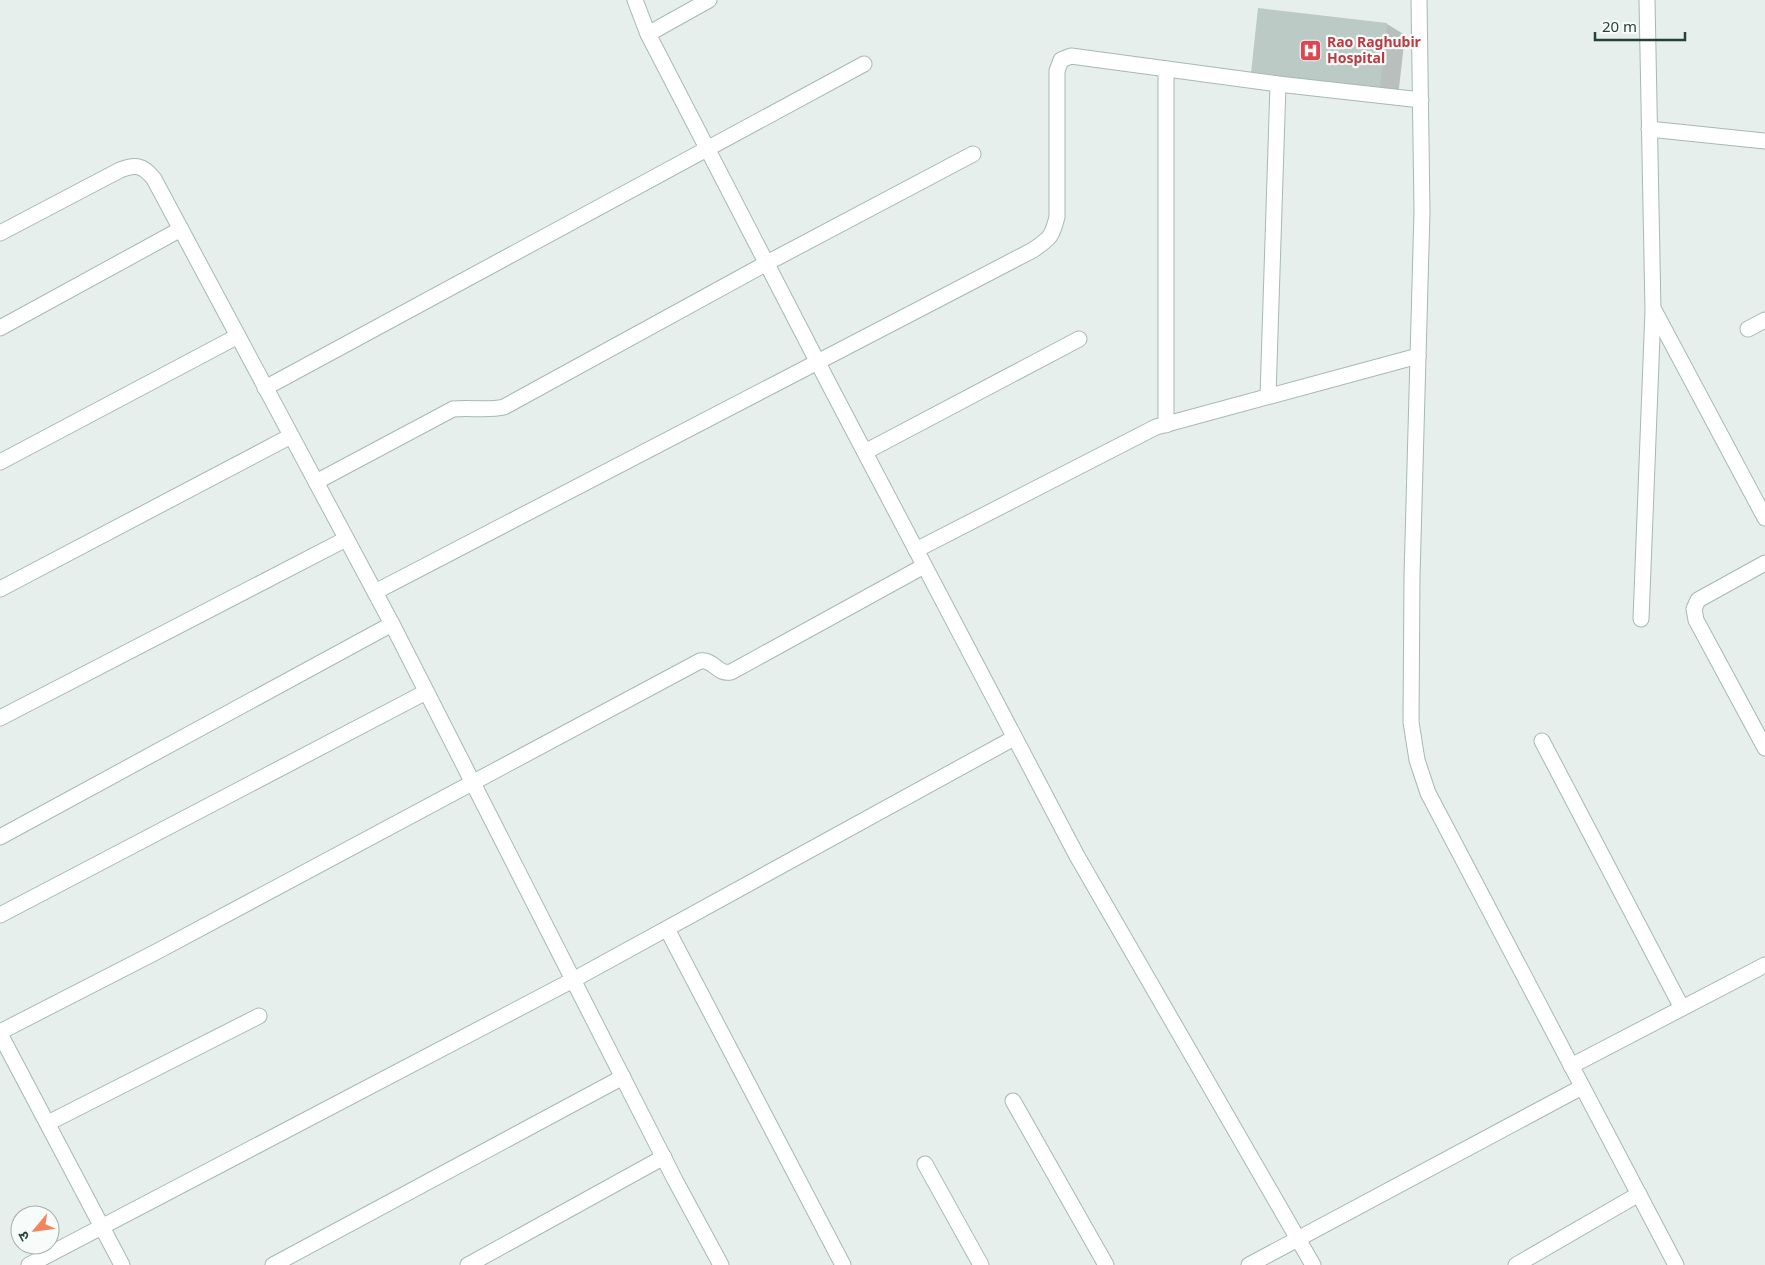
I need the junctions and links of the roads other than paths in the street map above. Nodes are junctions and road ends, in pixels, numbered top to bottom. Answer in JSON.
{"nodes":[{"id":1,"x":635,"y":0,"type":"edge"},
{"id":2,"x":709,"y":0,"type":"edge"},
{"id":3,"x":1420,"y":0,"type":"edge"},
{"id":4,"x":1647,"y":0,"type":"edge"},
{"id":5,"x":648,"y":34,"type":"junction"},
{"id":6,"x":864,"y":64,"type":"dead end"},
{"id":7,"x":1166,"y":69,"type":"junction"},
{"id":8,"x":1278,"y":84,"type":"junction"},
{"id":9,"x":1421,"y":100,"type":"junction"},
{"id":10,"x":1649,"y":129,"type":"junction"},
{"id":11,"x":1765,"y":141,"type":"edge"},
{"id":12,"x":707,"y":148,"type":"junction"},
{"id":13,"x":973,"y":154,"type":"dead end"},
{"id":14,"x":181,"y":229,"type":"junction"},
{"id":15,"x":0,"y":233,"type":"edge"},
{"id":16,"x":767,"y":263,"type":"junction"},
{"id":17,"x":1653,"y":310,"type":"junction"},
{"id":18,"x":1765,"y":320,"type":"edge"},
{"id":19,"x":0,"y":328,"type":"edge"},
{"id":20,"x":1748,"y":328,"type":"dead end"},
{"id":21,"x":238,"y":336,"type":"junction"},
{"id":22,"x":1079,"y":339,"type":"dead end"},
{"id":23,"x":1418,"y":356,"type":"junction"},
{"id":24,"x":819,"y":364,"type":"junction"},
{"id":25,"x":265,"y":388,"type":"junction"},
{"id":26,"x":1268,"y":396,"type":"junction"},
{"id":27,"x":1166,"y":425,"type":"junction"},
{"id":28,"x":291,"y":436,"type":"junction"},
{"id":29,"x":865,"y":452,"type":"junction"},
{"id":30,"x":0,"y":462,"type":"edge"},
{"id":31,"x":316,"y":482,"type":"junction"},
{"id":32,"x":1765,"y":518,"type":"edge"},
{"id":33,"x":346,"y":539,"type":"junction"},
{"id":34,"x":916,"y":550,"type":"junction"},
{"id":35,"x":1765,"y":563,"type":"edge"},
{"id":36,"x":924,"y":566,"type":"junction"},
{"id":37,"x":0,"y":589,"type":"edge"},
{"id":38,"x":375,"y":592,"type":"junction"},
{"id":39,"x":1641,"y":619,"type":"dead end"},
{"id":40,"x":392,"y":624,"type":"junction"},
{"id":41,"x":426,"y":692,"type":"junction"},
{"id":42,"x":0,"y":718,"type":"edge"},
{"id":43,"x":1014,"y":738,"type":"junction"},
{"id":44,"x":1542,"y":741,"type":"dead end"},
{"id":45,"x":1765,"y":748,"type":"edge"},
{"id":46,"x":473,"y":783,"type":"junction"},
{"id":47,"x":0,"y":837,"type":"edge"},
{"id":48,"x":0,"y":916,"type":"edge"},
{"id":49,"x":667,"y":929,"type":"junction"},
{"id":50,"x":1764,"y":967,"type":"edge"},
{"id":51,"x":573,"y":980,"type":"junction"},
{"id":52,"x":1682,"y":1008,"type":"junction"},
{"id":53,"x":259,"y":1016,"type":"dead end"},
{"id":54,"x":0,"y":1033,"type":"edge"},
{"id":55,"x":1571,"y":1066,"type":"junction"},
{"id":56,"x":623,"y":1077,"type":"junction"},
{"id":57,"x":1582,"y":1087,"type":"junction"},
{"id":58,"x":1013,"y":1100,"type":"dead end"},
{"id":59,"x":48,"y":1123,"type":"junction"},
{"id":60,"x":664,"y":1157,"type":"junction"},
{"id":61,"x":925,"y":1164,"type":"dead end"},
{"id":62,"x":1639,"y":1194,"type":"junction"},
{"id":63,"x":101,"y":1226,"type":"junction"},
{"id":64,"x":1298,"y":1239,"type":"junction"},
{"id":65,"x":29,"y":1265,"type":"edge"},
{"id":66,"x":122,"y":1265,"type":"edge"},
{"id":67,"x":273,"y":1265,"type":"edge"},
{"id":68,"x":468,"y":1265,"type":"edge"},
{"id":69,"x":719,"y":1265,"type":"edge"},
{"id":70,"x":843,"y":1265,"type":"edge"},
{"id":71,"x":981,"y":1265,"type":"edge"},
{"id":72,"x":1106,"y":1265,"type":"edge"},
{"id":73,"x":1249,"y":1265,"type":"edge"},
{"id":74,"x":1313,"y":1265,"type":"edge"},
{"id":75,"x":1516,"y":1265,"type":"edge"},
{"id":76,"x":1676,"y":1265,"type":"edge"}],
"edges":[{"from":1,"to":5,"type":"street"},
{"from":2,"to":5,"type":"street"},
{"from":3,"to":9,"type":"street"},
{"from":4,"to":10,"type":"street"},
{"from":5,"to":12,"type":"street"},
{"from":6,"to":12,"type":"street"},
{"from":7,"to":8,"type":"street"},
{"from":7,"to":24,"type":"street"},
{"from":7,"to":27,"type":"street"},
{"from":8,"to":9,"type":"street"},
{"from":8,"to":26,"type":"street"},
{"from":9,"to":23,"type":"street"},
{"from":10,"to":11,"type":"street"},
{"from":10,"to":17,"type":"street"},
{"from":12,"to":16,"type":"street"},
{"from":12,"to":25,"type":"street"},
{"from":13,"to":16,"type":"street"},
{"from":14,"to":15,"type":"street"},
{"from":14,"to":19,"type":"street"},
{"from":14,"to":21,"type":"street"},
{"from":16,"to":24,"type":"street"},
{"from":16,"to":31,"type":"street"},
{"from":17,"to":32,"type":"street"},
{"from":17,"to":39,"type":"street"},
{"from":18,"to":20,"type":"street"},
{"from":21,"to":25,"type":"street"},
{"from":21,"to":30,"type":"street"},
{"from":22,"to":29,"type":"street"},
{"from":23,"to":26,"type":"street"},
{"from":23,"to":55,"type":"street"},
{"from":24,"to":29,"type":"street"},
{"from":24,"to":38,"type":"street"},
{"from":25,"to":28,"type":"street"},
{"from":26,"to":27,"type":"street"},
{"from":27,"to":34,"type":"street"},
{"from":28,"to":31,"type":"street"},
{"from":28,"to":37,"type":"street"},
{"from":29,"to":34,"type":"street"},
{"from":31,"to":33,"type":"street"},
{"from":33,"to":38,"type":"street"},
{"from":33,"to":42,"type":"street"},
{"from":34,"to":36,"type":"street"},
{"from":35,"to":45,"type":"street"},
{"from":36,"to":43,"type":"street"},
{"from":36,"to":46,"type":"street"},
{"from":38,"to":40,"type":"street"},
{"from":40,"to":41,"type":"street"},
{"from":40,"to":47,"type":"street"},
{"from":41,"to":46,"type":"street"},
{"from":41,"to":48,"type":"street"},
{"from":43,"to":49,"type":"street"},
{"from":43,"to":64,"type":"street"},
{"from":44,"to":52,"type":"street"},
{"from":46,"to":51,"type":"street"},
{"from":46,"to":54,"type":"street"},
{"from":49,"to":51,"type":"street"},
{"from":49,"to":70,"type":"street"},
{"from":50,"to":52,"type":"street"},
{"from":51,"to":56,"type":"street"},
{"from":51,"to":63,"type":"street"},
{"from":52,"to":55,"type":"street"},
{"from":53,"to":59,"type":"street"},
{"from":54,"to":59,"type":"street"},
{"from":55,"to":57,"type":"street"},
{"from":56,"to":60,"type":"street"},
{"from":56,"to":67,"type":"street"},
{"from":57,"to":62,"type":"street"},
{"from":57,"to":64,"type":"street"},
{"from":58,"to":72,"type":"street"},
{"from":59,"to":63,"type":"street"},
{"from":60,"to":68,"type":"street"},
{"from":60,"to":69,"type":"street"},
{"from":61,"to":71,"type":"street"},
{"from":62,"to":75,"type":"street"},
{"from":62,"to":76,"type":"street"},
{"from":63,"to":65,"type":"street"},
{"from":63,"to":66,"type":"street"},
{"from":64,"to":73,"type":"street"},
{"from":64,"to":74,"type":"street"}]}
